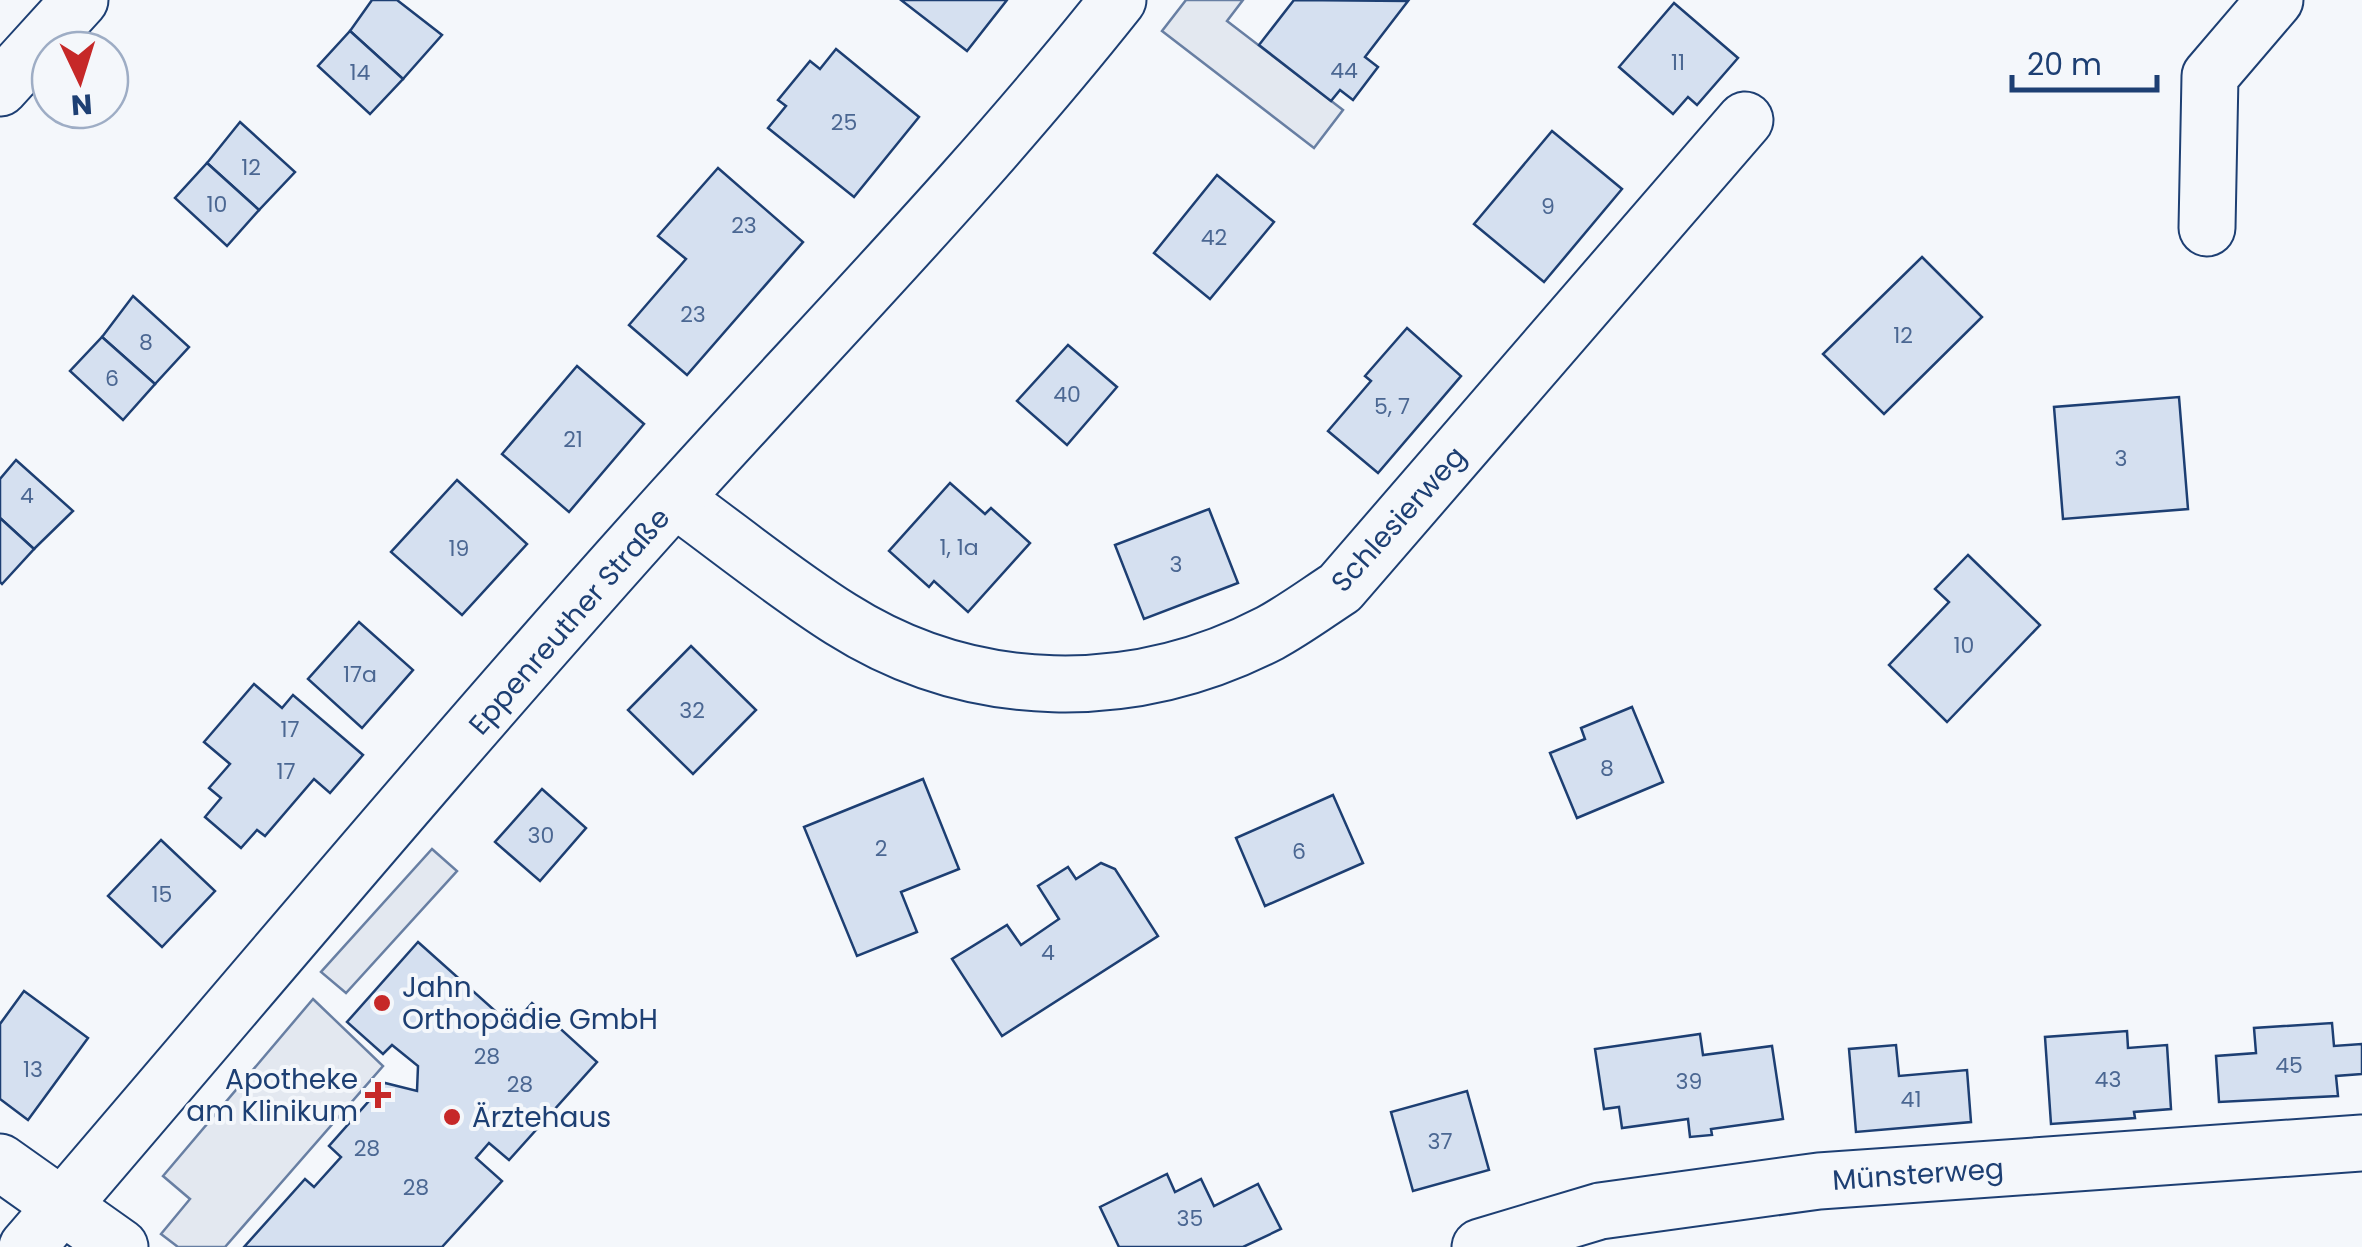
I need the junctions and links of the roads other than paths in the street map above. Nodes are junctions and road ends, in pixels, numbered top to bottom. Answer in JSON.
{"nodes":[{"id":1,"x":80,"y":0,"type":"edge"},
{"id":2,"x":1118,"y":0,"type":"edge"},
{"id":3,"x":2275,"y":0,"type":"edge"},
{"id":4,"x":0,"y":88,"type":"edge"},
{"id":5,"x":1744,"y":120,"type":"dead end"},
{"id":6,"x":2207,"y":228,"type":"dead end"},
{"id":7,"x":675,"y":499,"type":"junction"},
{"id":8,"x":2362,"y":1142,"type":"edge"},
{"id":9,"x":0,"y":1162,"type":"edge"},
{"id":10,"x":44,"y":1227,"type":"edge"},
{"id":11,"x":1604,"y":1229,"type":"edge"},
{"id":12,"x":120,"y":1247,"type":"edge"},
{"id":13,"x":1480,"y":1247,"type":"edge"}],
"edges":[{"from":1,"to":4,"type":"street"},
{"from":2,"to":7,"type":"street","name":"Eppenreuther Straße"},
{"from":3,"to":6,"type":"street"},
{"from":5,"to":7,"type":"street","name":"Schlesierweg"},
{"from":7,"to":10,"type":"street","name":"Eppenreuther Straße"},
{"from":8,"to":11,"type":"street","name":"Münsterweg"},
{"from":9,"to":10,"type":"street"},
{"from":10,"to":12,"type":"street"},
{"from":11,"to":13,"type":"street","name":"Münsterweg"}]}
